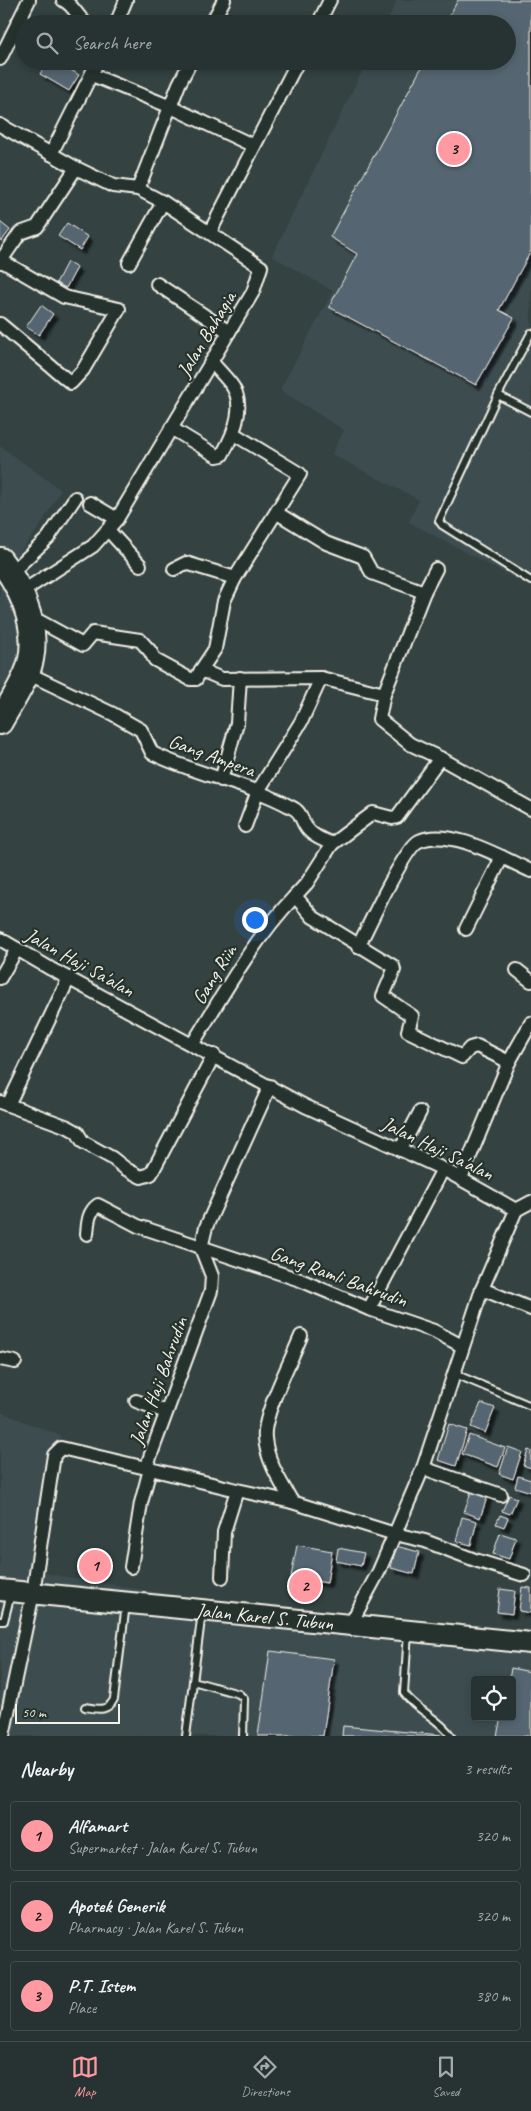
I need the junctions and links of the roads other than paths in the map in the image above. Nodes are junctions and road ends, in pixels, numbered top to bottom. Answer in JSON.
{"nodes":[{"id":1,"x":29,"y":0,"type":"edge"},
{"id":2,"x":63,"y":0,"type":"edge"},
{"id":3,"x":126,"y":0,"type":"edge"},
{"id":4,"x":224,"y":0,"type":"edge"},
{"id":5,"x":328,"y":1,"type":"edge"},
{"id":6,"x":22,"y":15,"type":"edge"},
{"id":7,"x":77,"y":15,"type":"edge"},
{"id":8,"x":120,"y":15,"type":"edge"},
{"id":9,"x":216,"y":15,"type":"edge"},
{"id":10,"x":322,"y":15,"type":"edge"},
{"id":11,"x":15,"y":28,"type":"edge"},
{"id":12,"x":0,"y":59,"type":"edge"},
{"id":13,"x":94,"y":70,"type":"edge"},
{"id":14,"x":186,"y":70,"type":"edge"},
{"id":15,"x":293,"y":70,"type":"edge"},
{"id":16,"x":92,"y":75,"type":"junction"},
{"id":17,"x":171,"y":107,"type":"junction"},
{"id":18,"x":0,"y":125,"type":"edge"},
{"id":19,"x":254,"y":146,"type":"junction"},
{"id":20,"x":51,"y":154,"type":"junction"},
{"id":21,"x":76,"y":168,"type":"junction"},
{"id":22,"x":138,"y":189,"type":"junction"},
{"id":23,"x":163,"y":202,"type":"junction"},
{"id":24,"x":210,"y":232,"type":"junction"},
{"id":25,"x":1,"y":261,"type":"edge"},
{"id":26,"x":129,"y":264,"type":"dead end"},
{"id":27,"x":157,"y":284,"type":"dead end"},
{"id":28,"x":0,"y":324,"type":"edge"},
{"id":29,"x":230,"y":332,"type":"junction"},
{"id":30,"x":531,"y":333,"type":"edge"},
{"id":31,"x":212,"y":362,"type":"junction"},
{"id":32,"x":498,"y":395,"type":"junction"},
{"id":33,"x":531,"y":412,"type":"edge"},
{"id":34,"x":171,"y":428,"type":"junction"},
{"id":35,"x":234,"y":434,"type":"junction"},
{"id":36,"x":75,"y":498,"type":"dead end"},
{"id":37,"x":90,"y":503,"type":"dead end"},
{"id":38,"x":277,"y":513,"type":"junction"},
{"id":39,"x":117,"y":519,"type":"junction"},
{"id":40,"x":108,"y":530,"type":"junction"},
{"id":41,"x":140,"y":565,"type":"dead end"},
{"id":42,"x":174,"y":569,"type":"dead end"},
{"id":43,"x":436,"y":569,"type":"dead end"},
{"id":44,"x":10,"y":575,"type":"edge"},
{"id":45,"x":235,"y":578,"type":"junction"},
{"id":46,"x":531,"y":581,"type":"edge"},
{"id":47,"x":424,"y":592,"type":"junction"},
{"id":48,"x":28,"y":615,"type":"junction"},
{"id":49,"x":202,"y":670,"type":"junction"},
{"id":50,"x":27,"y":673,"type":"junction"},
{"id":51,"x":240,"y":678,"type":"junction"},
{"id":52,"x":320,"y":678,"type":"junction"},
{"id":53,"x":384,"y":694,"type":"junction"},
{"id":54,"x":0,"y":722,"type":"edge"},
{"id":55,"x":440,"y":758,"type":"junction"},
{"id":56,"x":221,"y":780,"type":"junction"},
{"id":57,"x":258,"y":791,"type":"junction"},
{"id":58,"x":531,"y":809,"type":"edge"},
{"id":59,"x":245,"y":826,"type":"dead end"},
{"id":60,"x":332,"y":844,"type":"junction"},
{"id":61,"x":502,"y":857,"type":"junction"},
{"id":62,"x":531,"y":871,"type":"edge"},
{"id":63,"x":295,"y":896,"type":"junction"},
{"id":64,"x":466,"y":929,"type":"dead end"},
{"id":65,"x":0,"y":939,"type":"edge"},
{"id":66,"x":358,"y":947,"type":"junction"},
{"id":67,"x":17,"y":949,"type":"junction"},
{"id":68,"x":516,"y":970,"type":"dead end"},
{"id":69,"x":0,"y":978,"type":"edge"},
{"id":70,"x":69,"y":978,"type":"junction"},
{"id":71,"x":531,"y":981,"type":"edge"},
{"id":72,"x":531,"y":1023,"type":"edge"},
{"id":73,"x":192,"y":1045,"type":"junction"},
{"id":74,"x":214,"y":1056,"type":"junction"},
{"id":75,"x":509,"y":1062,"type":"junction"},
{"id":76,"x":270,"y":1086,"type":"junction"},
{"id":77,"x":4,"y":1103,"type":"edge"},
{"id":78,"x":420,"y":1112,"type":"dead end"},
{"id":79,"x":400,"y":1150,"type":"junction"},
{"id":80,"x":443,"y":1169,"type":"junction"},
{"id":81,"x":461,"y":1178,"type":"junction"},
{"id":82,"x":531,"y":1202,"type":"edge"},
{"id":83,"x":516,"y":1210,"type":"junction"},
{"id":84,"x":87,"y":1234,"type":"dead end"},
{"id":85,"x":202,"y":1248,"type":"junction"},
{"id":86,"x":482,"y":1289,"type":"junction"},
{"id":87,"x":369,"y":1309,"type":"junction"},
{"id":88,"x":531,"y":1309,"type":"edge"},
{"id":89,"x":301,"y":1336,"type":"dead end"},
{"id":90,"x":462,"y":1346,"type":"junction"},
{"id":91,"x":0,"y":1359,"type":"edge"},
{"id":92,"x":15,"y":1362,"type":"dead end"},
{"id":93,"x":455,"y":1374,"type":"junction"},
{"id":94,"x":136,"y":1401,"type":"dead end"},
{"id":95,"x":531,"y":1406,"type":"edge"},
{"id":96,"x":166,"y":1412,"type":"junction"},
{"id":97,"x":148,"y":1468,"type":"junction"},
{"id":98,"x":423,"y":1468,"type":"junction"},
{"id":99,"x":237,"y":1490,"type":"junction"},
{"id":100,"x":501,"y":1495,"type":"dead end"},
{"id":101,"x":292,"y":1502,"type":"junction"},
{"id":102,"x":395,"y":1534,"type":"junction"},
{"id":103,"x":131,"y":1567,"type":"dead end"},
{"id":104,"x":524,"y":1574,"type":"dead end"},
{"id":105,"x":222,"y":1578,"type":"dead end"},
{"id":106,"x":6,"y":1590,"type":"edge"},
{"id":107,"x":32,"y":1593,"type":"junction"},
{"id":108,"x":126,"y":1603,"type":"junction"},
{"id":109,"x":202,"y":1610,"type":"junction"},
{"id":110,"x":0,"y":1622,"type":"edge"},
{"id":111,"x":350,"y":1625,"type":"junction"},
{"id":112,"x":408,"y":1631,"type":"junction"},
{"id":113,"x":531,"y":1643,"type":"edge"},
{"id":114,"x":193,"y":1681,"type":"junction"},
{"id":115,"x":86,"y":1707,"type":"dead end"},
{"id":116,"x":3,"y":1736,"type":"edge"},
{"id":117,"x":186,"y":1736,"type":"edge"},
{"id":118,"x":243,"y":1736,"type":"edge"},
{"id":119,"x":451,"y":1736,"type":"edge"}],
"edges":[{"from":1,"to":6,"type":"street"},
{"from":2,"to":7,"type":"street"},
{"from":3,"to":8,"type":"street"},
{"from":4,"to":9,"type":"street"},
{"from":5,"to":10,"type":"street"},
{"from":11,"to":12,"type":"street"},
{"from":13,"to":16,"type":"street"},
{"from":14,"to":17,"type":"street"},
{"from":15,"to":19,"type":"street"},
{"from":16,"to":17,"type":"street"},
{"from":16,"to":20,"type":"street"},
{"from":17,"to":19,"type":"street"},
{"from":17,"to":22,"type":"street"},
{"from":18,"to":20,"type":"street","name":"Jalan Bahagia"},
{"from":19,"to":24,"type":"street"},
{"from":20,"to":21,"type":"street","name":"Jalan Bahagia"},
{"from":21,"to":22,"type":"street","name":"Jalan Bahagia"},
{"from":21,"to":25,"type":"street"},
{"from":22,"to":23,"type":"street","name":"Jalan Bahagia"},
{"from":23,"to":24,"type":"street","name":"Jalan Bahagia"},
{"from":23,"to":26,"type":"street"},
{"from":24,"to":29,"type":"street","name":"Jalan Bahagia"},
{"from":25,"to":28,"type":"street"},
{"from":27,"to":29,"type":"street"},
{"from":29,"to":31,"type":"street","name":"Jalan Bahagia"},
{"from":30,"to":32,"type":"lane"},
{"from":31,"to":34,"type":"street","name":"Jalan Bahagia"},
{"from":31,"to":35,"type":"street"},
{"from":32,"to":33,"type":"lane"},
{"from":32,"to":46,"type":"lane"},
{"from":34,"to":35,"type":"street"},
{"from":34,"to":39,"type":"street","name":"Jalan Bahagia"},
{"from":35,"to":38,"type":"street"},
{"from":36,"to":44,"type":"street"},
{"from":37,"to":39,"type":"street"},
{"from":38,"to":45,"type":"street"},
{"from":38,"to":47,"type":"street"},
{"from":39,"to":40,"type":"street","name":"Jalan Bahagia"},
{"from":40,"to":41,"type":"street"},
{"from":40,"to":44,"type":"street","name":"Jalan Bahagia"},
{"from":42,"to":45,"type":"street"},
{"from":43,"to":47,"type":"street"},
{"from":44,"to":48,"type":"highway"},
{"from":45,"to":49,"type":"street"},
{"from":47,"to":53,"type":"street"},
{"from":48,"to":49,"type":"street"},
{"from":48,"to":50,"type":"highway"},
{"from":49,"to":51,"type":"street"},
{"from":50,"to":54,"type":"highway"},
{"from":50,"to":56,"type":"street","name":"Gang Ampera"},
{"from":51,"to":52,"type":"street"},
{"from":51,"to":56,"type":"street"},
{"from":52,"to":53,"type":"street"},
{"from":52,"to":57,"type":"street"},
{"from":53,"to":55,"type":"street"},
{"from":55,"to":58,"type":"street"},
{"from":55,"to":60,"type":"street"},
{"from":56,"to":57,"type":"street","name":"Gang Ampera"},
{"from":57,"to":59,"type":"street"},
{"from":57,"to":60,"type":"street","name":"Gang Ampera"},
{"from":60,"to":63,"type":"street","name":"Gang Riin"},
{"from":61,"to":62,"type":"street"},
{"from":61,"to":64,"type":"street"},
{"from":61,"to":66,"type":"street"},
{"from":63,"to":66,"type":"street"},
{"from":63,"to":73,"type":"street","name":"Gang Riin"},
{"from":65,"to":67,"type":"street","name":"Jalan Haji Sa'alan"},
{"from":66,"to":75,"type":"street"},
{"from":67,"to":69,"type":"street"},
{"from":67,"to":70,"type":"street","name":"Jalan Haji Sa'alan"},
{"from":68,"to":71,"type":"street"},
{"from":70,"to":73,"type":"street","name":"Jalan Haji Sa'alan"},
{"from":70,"to":77,"type":"street"},
{"from":72,"to":75,"type":"street"},
{"from":73,"to":74,"type":"street","name":"Jalan Haji Sa'alan"},
{"from":74,"to":76,"type":"street","name":"Jalan Haji Sa'alan"},
{"from":74,"to":77,"type":"street"},
{"from":75,"to":81,"type":"street"},
{"from":76,"to":79,"type":"street","name":"Jalan Haji Sa'alan"},
{"from":76,"to":85,"type":"street"},
{"from":78,"to":79,"type":"street"},
{"from":79,"to":80,"type":"street","name":"Jalan Haji Sa'alan"},
{"from":80,"to":81,"type":"street","name":"Jalan Haji Sa'alan"},
{"from":80,"to":87,"type":"street"},
{"from":81,"to":83,"type":"street","name":"Jalan Haji Sa'alan"},
{"from":82,"to":83,"type":"street"},
{"from":83,"to":86,"type":"street"},
{"from":84,"to":85,"type":"street","name":"Gang Ramli Bahrudin"},
{"from":85,"to":87,"type":"street","name":"Gang Ramli Bahrudin"},
{"from":85,"to":96,"type":"street","name":"Jalan Haji Bahrudin"},
{"from":86,"to":88,"type":"street"},
{"from":86,"to":90,"type":"street"},
{"from":87,"to":90,"type":"street","name":"Gang Ramli Bahrudin"},
{"from":89,"to":101,"type":"street"},
{"from":90,"to":93,"type":"street"},
{"from":91,"to":92,"type":"street"},
{"from":93,"to":95,"type":"lane"},
{"from":93,"to":98,"type":"street"},
{"from":94,"to":96,"type":"street"},
{"from":96,"to":97,"type":"street","name":"Jalan Haji Bahrudin"},
{"from":97,"to":99,"type":"street"},
{"from":97,"to":103,"type":"street"},
{"from":97,"to":107,"type":"street","name":"Jalan Haji Bahrudin"},
{"from":98,"to":100,"type":"street"},
{"from":98,"to":102,"type":"street"},
{"from":99,"to":101,"type":"street"},
{"from":99,"to":105,"type":"street"},
{"from":101,"to":102,"type":"street"},
{"from":102,"to":104,"type":"street"},
{"from":102,"to":111,"type":"street"},
{"from":106,"to":107,"type":"main road","name":"Jalan Karel S. Tubun"},
{"from":106,"to":110,"type":"lane"},
{"from":107,"to":108,"type":"main road","name":"Jalan Karel S. Tubun"},
{"from":107,"to":116,"type":"street"},
{"from":108,"to":109,"type":"main road","name":"Jalan Karel S. Tubun"},
{"from":108,"to":115,"type":"lane"},
{"from":109,"to":111,"type":"main road","name":"Jalan Karel S. Tubun"},
{"from":109,"to":114,"type":"lane"},
{"from":111,"to":112,"type":"main road","name":"Jalan Karel S. Tubun"},
{"from":112,"to":113,"type":"main road","name":"Jalan Karel S. Tubun"},
{"from":112,"to":119,"type":"lane"},
{"from":114,"to":117,"type":"lane"},
{"from":114,"to":118,"type":"lane"}]}
